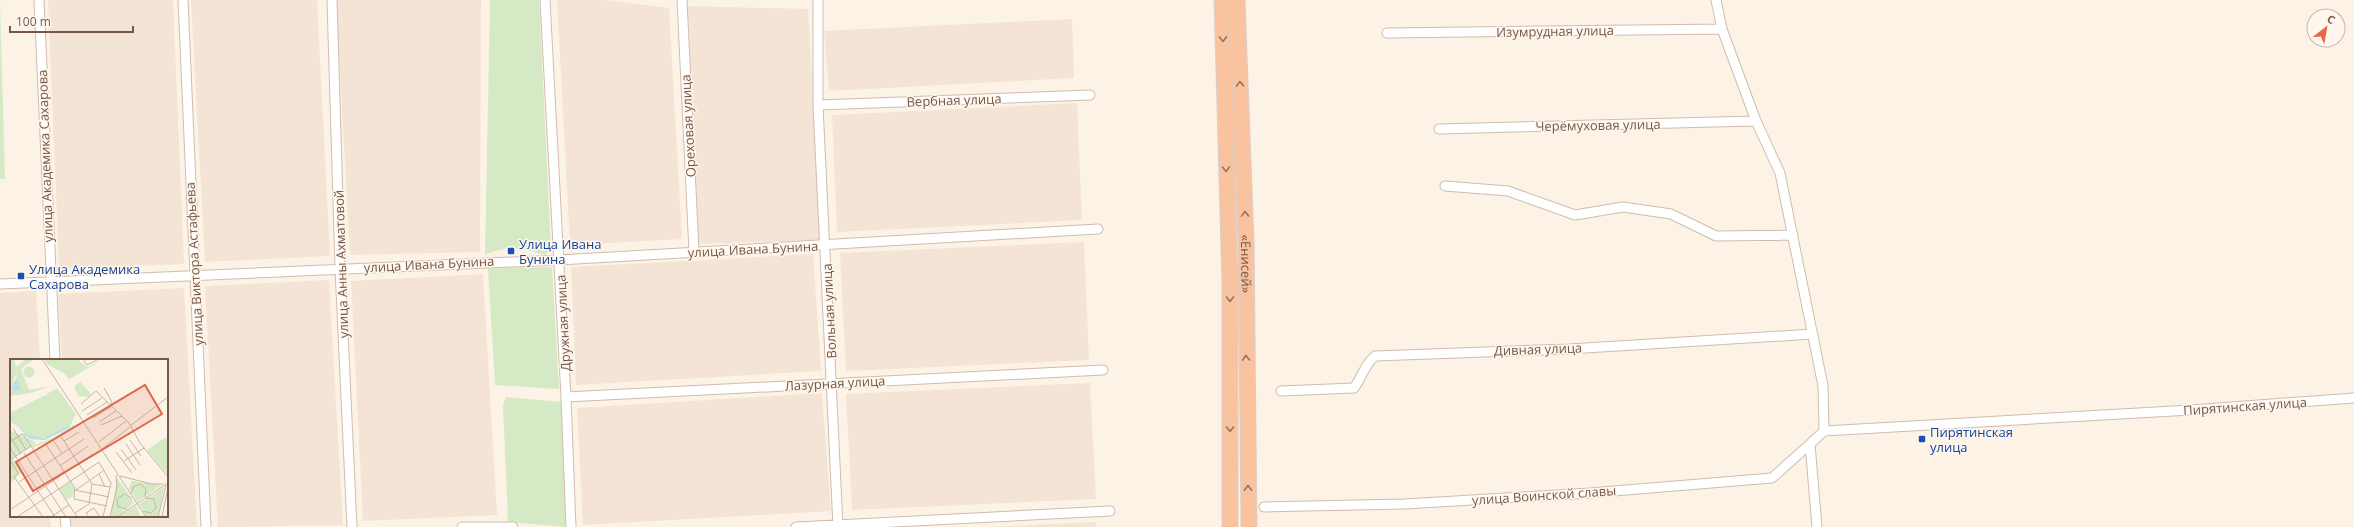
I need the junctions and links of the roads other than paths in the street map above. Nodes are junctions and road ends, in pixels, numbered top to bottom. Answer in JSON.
{"nodes":[{"id":1,"x":39,"y":0,"type":"edge"},
{"id":2,"x":183,"y":0,"type":"edge"},
{"id":3,"x":332,"y":0,"type":"edge"},
{"id":4,"x":545,"y":0,"type":"edge"},
{"id":5,"x":682,"y":0,"type":"edge"},
{"id":6,"x":818,"y":0,"type":"edge"},
{"id":7,"x":1222,"y":0,"type":"edge"},
{"id":8,"x":1237,"y":0,"type":"edge"},
{"id":9,"x":1718,"y":2,"type":"edge"},
{"id":10,"x":1722,"y":30,"type":"junction"},
{"id":11,"x":1388,"y":33,"type":"dead end"},
{"id":12,"x":1090,"y":95,"type":"dead end"},
{"id":13,"x":818,"y":105,"type":"junction"},
{"id":14,"x":1756,"y":122,"type":"junction"},
{"id":15,"x":1439,"y":129,"type":"dead end"},
{"id":16,"x":1444,"y":186,"type":"dead end"},
{"id":17,"x":1098,"y":229,"type":"dead end"},
{"id":18,"x":1792,"y":235,"type":"junction"},
{"id":19,"x":826,"y":245,"type":"junction"},
{"id":20,"x":694,"y":252,"type":"junction"},
{"id":21,"x":559,"y":260,"type":"junction"},
{"id":22,"x":340,"y":268,"type":"junction"},
{"id":23,"x":195,"y":275,"type":"junction"},
{"id":24,"x":50,"y":282,"type":"junction"},
{"id":25,"x":0,"y":284,"type":"edge"},
{"id":26,"x":1813,"y":334,"type":"junction"},
{"id":27,"x":55,"y":359,"type":"edge"},
{"id":28,"x":1103,"y":370,"type":"dead end"},
{"id":29,"x":832,"y":382,"type":"junction"},
{"id":30,"x":1281,"y":391,"type":"dead end"},
{"id":31,"x":566,"y":397,"type":"junction"},
{"id":32,"x":2354,"y":398,"type":"edge"},
{"id":33,"x":1824,"y":431,"type":"junction"},
{"id":34,"x":1810,"y":444,"type":"junction"},
{"id":35,"x":1264,"y":507,"type":"dead end"},
{"id":36,"x":1110,"y":511,"type":"dead end"},
{"id":37,"x":65,"y":517,"type":"edge"},
{"id":38,"x":838,"y":526,"type":"edge"},
{"id":39,"x":66,"y":527,"type":"edge"},
{"id":40,"x":206,"y":527,"type":"edge"},
{"id":41,"x":352,"y":527,"type":"edge"},
{"id":42,"x":462,"y":527,"type":"edge"},
{"id":43,"x":513,"y":527,"type":"edge"},
{"id":44,"x":571,"y":527,"type":"edge"},
{"id":45,"x":796,"y":527,"type":"edge"},
{"id":46,"x":1230,"y":527,"type":"edge"},
{"id":47,"x":1249,"y":527,"type":"edge"},
{"id":48,"x":1817,"y":527,"type":"edge"}],
"edges":[{"from":1,"to":24,"type":"street","name":"улица Академика Сахарова"},
{"from":2,"to":23,"type":"street","name":"улица Виктора Астафьева"},
{"from":3,"to":22,"type":"street","name":"улица Анны Ахматовой"},
{"from":4,"to":21,"type":"street","name":"Дружная улица"},
{"from":5,"to":20,"type":"street","name":"Ореховая улица"},
{"from":6,"to":13,"type":"street","name":"Вольная улица"},
{"from":7,"to":46,"type":"highway","name":"«Енисей»","one_way":true},
{"from":47,"to":8,"type":"highway","name":"«Енисей»","one_way":true},
{"from":9,"to":10,"type":"street"},
{"from":10,"to":11,"type":"street","name":"Изумрудная улица"},
{"from":10,"to":14,"type":"street"},
{"from":12,"to":13,"type":"street","name":"Вербная улица"},
{"from":13,"to":19,"type":"street","name":"Вольная улица"},
{"from":14,"to":15,"type":"street","name":"Черёмуховая улица"},
{"from":14,"to":18,"type":"street"},
{"from":16,"to":18,"type":"street"},
{"from":17,"to":19,"type":"street","name":"улица Ивана Бунина"},
{"from":18,"to":26,"type":"street"},
{"from":19,"to":20,"type":"street","name":"улица Ивана Бунина"},
{"from":19,"to":29,"type":"street","name":"Вольная улица"},
{"from":20,"to":21,"type":"street","name":"улица Ивана Бунина"},
{"from":21,"to":22,"type":"street","name":"улица Ивана Бунина"},
{"from":21,"to":31,"type":"street","name":"Дружная улица"},
{"from":22,"to":23,"type":"street","name":"улица Ивана Бунина"},
{"from":22,"to":41,"type":"street","name":"улица Анны Ахматовой"},
{"from":23,"to":24,"type":"street","name":"улица Ивана Бунина"},
{"from":23,"to":40,"type":"street","name":"улица Виктора Астафьева"},
{"from":24,"to":25,"type":"street","name":"улица Ивана Бунина"},
{"from":24,"to":27,"type":"street","name":"улица Академика Сахарова"},
{"from":26,"to":30,"type":"street","name":"Дивная улица"},
{"from":26,"to":33,"type":"street"},
{"from":28,"to":29,"type":"street","name":"Лазурная улица"},
{"from":29,"to":31,"type":"street","name":"Лазурная улица"},
{"from":29,"to":38,"type":"street","name":"Вольная улица"},
{"from":31,"to":44,"type":"street","name":"Дружная улица"},
{"from":32,"to":33,"type":"street","name":"Пирятинская улица"},
{"from":33,"to":34,"type":"street","name":"улица Воинской славы"},
{"from":34,"to":35,"type":"street","name":"улица Воинской славы"},
{"from":34,"to":48,"type":"street"},
{"from":36,"to":38,"type":"street"},
{"from":37,"to":39,"type":"street"},
{"from":38,"to":45,"type":"street"},
{"from":42,"to":43,"type":"street"}]}
